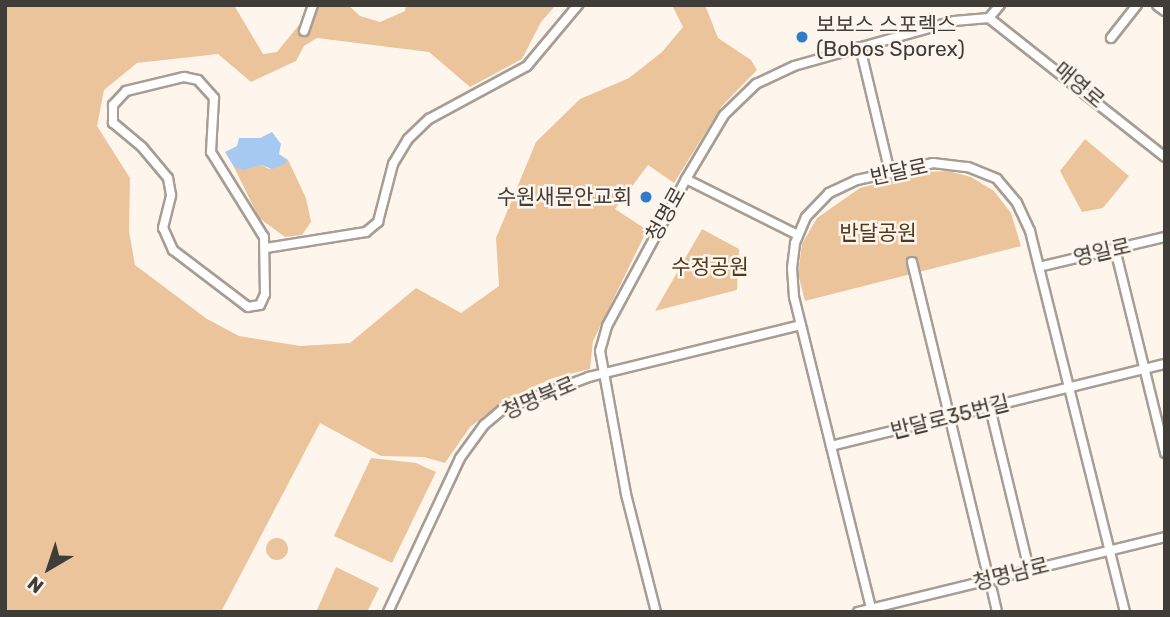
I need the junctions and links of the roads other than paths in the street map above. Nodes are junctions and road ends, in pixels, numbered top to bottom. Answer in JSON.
{"nodes":[{"id":1,"x":313,"y":5,"type":"edge"},
{"id":2,"x":578,"y":5,"type":"edge"},
{"id":3,"x":1000,"y":5,"type":"edge"},
{"id":4,"x":1137,"y":5,"type":"edge"},
{"id":5,"x":1158,"y":5,"type":"edge"},
{"id":6,"x":1165,"y":10,"type":"edge"},
{"id":7,"x":989,"y":18,"type":"junction"},
{"id":8,"x":304,"y":31,"type":"dead end"},
{"id":9,"x":1111,"y":38,"type":"dead end"},
{"id":10,"x":860,"y":47,"type":"junction"},
{"id":11,"x":1165,"y":157,"type":"edge"},
{"id":12,"x":890,"y":173,"type":"junction"},
{"id":13,"x":686,"y":179,"type":"junction"},
{"id":14,"x":798,"y":235,"type":"junction"},
{"id":15,"x":1165,"y":237,"type":"edge"},
{"id":16,"x":266,"y":248,"type":"junction"},
{"id":17,"x":1115,"y":249,"type":"junction"},
{"id":18,"x":912,"y":262,"type":"dead end"},
{"id":19,"x":1039,"y":267,"type":"junction"},
{"id":20,"x":801,"y":325,"type":"junction"},
{"id":21,"x":1165,"y":364,"type":"edge"},
{"id":22,"x":1144,"y":369,"type":"junction"},
{"id":23,"x":601,"y":374,"type":"junction"},
{"id":24,"x":1069,"y":388,"type":"junction"},
{"id":25,"x":990,"y":408,"type":"junction"},
{"id":26,"x":950,"y":417,"type":"junction"},
{"id":27,"x":831,"y":446,"type":"junction"},
{"id":28,"x":1165,"y":453,"type":"edge"},
{"id":29,"x":1165,"y":537,"type":"edge"},
{"id":30,"x":1110,"y":551,"type":"junction"},
{"id":31,"x":986,"y":568,"type":"dead end"},
{"id":32,"x":1029,"y":569,"type":"junction"},
{"id":33,"x":992,"y":590,"type":"dead end"},
{"id":34,"x":872,"y":610,"type":"edge"},
{"id":35,"x":388,"y":612,"type":"edge"},
{"id":36,"x":656,"y":612,"type":"edge"},
{"id":37,"x":858,"y":612,"type":"edge"},
{"id":38,"x":997,"y":612,"type":"edge"},
{"id":39,"x":1125,"y":612,"type":"edge"}],
"edges":[{"from":1,"to":8,"type":"street"},
{"from":2,"to":16,"type":"street"},
{"from":3,"to":7,"type":"street"},
{"from":4,"to":9,"type":"street"},
{"from":5,"to":6,"type":"main road"},
{"from":7,"to":10,"type":"street","name":"청명로"},
{"from":7,"to":11,"type":"street","name":"매영로"},
{"from":10,"to":12,"type":"street"},
{"from":10,"to":13,"type":"street","name":"청명로"},
{"from":12,"to":14,"type":"street","name":"반달로"},
{"from":12,"to":19,"type":"street","name":"반달로"},
{"from":13,"to":14,"type":"street"},
{"from":13,"to":23,"type":"street","name":"청명로"},
{"from":14,"to":20,"type":"street","name":"반달로"},
{"from":15,"to":17,"type":"street","name":"영일로"},
{"from":16,"to":16,"type":"street"},
{"from":17,"to":19,"type":"street","name":"영일로"},
{"from":17,"to":22,"type":"street"},
{"from":18,"to":26,"type":"street"},
{"from":19,"to":24,"type":"street","name":"반달로"},
{"from":20,"to":23,"type":"street","name":"청명북로"},
{"from":20,"to":27,"type":"street","name":"반달로"},
{"from":21,"to":22,"type":"street","name":"반달로35번길"},
{"from":22,"to":24,"type":"street","name":"반달로35번길"},
{"from":22,"to":28,"type":"street"},
{"from":23,"to":35,"type":"street","name":"청명북로"},
{"from":23,"to":36,"type":"street","name":"청명로"},
{"from":24,"to":25,"type":"street","name":"반달로35번길"},
{"from":24,"to":30,"type":"street","name":"반달로"},
{"from":25,"to":26,"type":"street","name":"반달로35번길"},
{"from":25,"to":32,"type":"street"},
{"from":26,"to":27,"type":"street","name":"반달로35번길"},
{"from":26,"to":31,"type":"street"},
{"from":27,"to":34,"type":"street","name":"반달로"},
{"from":29,"to":30,"type":"street","name":"청명남로"},
{"from":30,"to":32,"type":"street","name":"청명남로"},
{"from":30,"to":39,"type":"street","name":"반달로"},
{"from":32,"to":34,"type":"street","name":"청명남로"},
{"from":33,"to":38,"type":"street"},
{"from":34,"to":37,"type":"street","name":"청명남로"}]}
